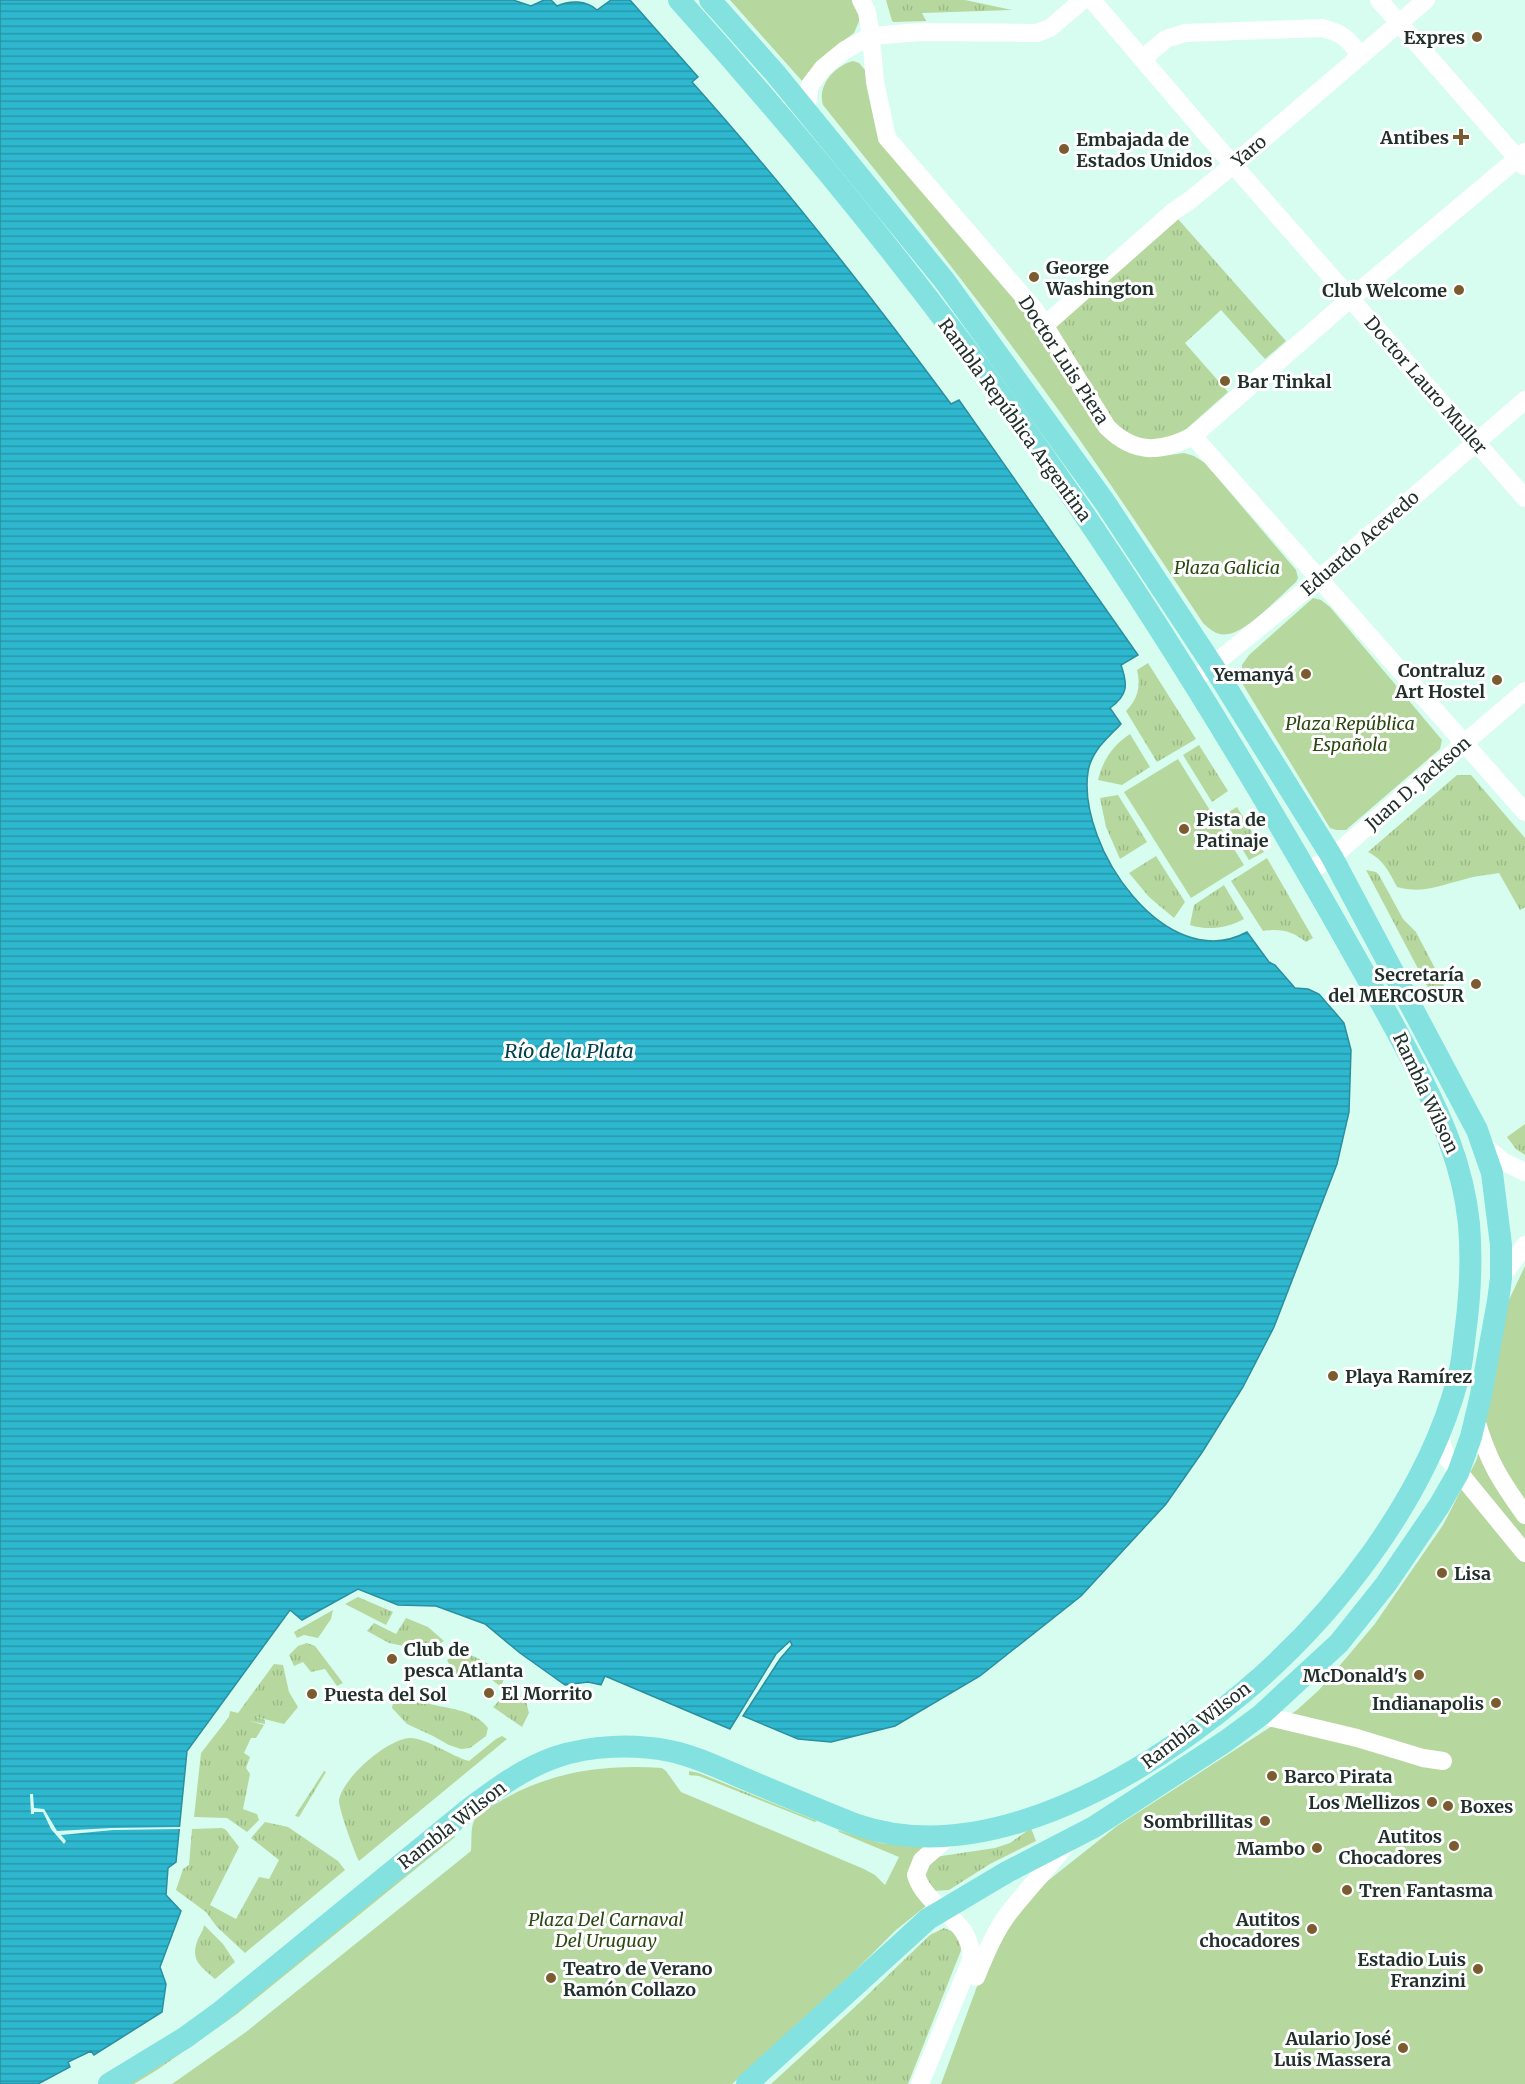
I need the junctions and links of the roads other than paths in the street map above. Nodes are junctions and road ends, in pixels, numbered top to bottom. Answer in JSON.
{"nodes":[{"id":1,"x":679,"y":0,"type":"edge"},
{"id":2,"x":710,"y":0,"type":"edge"},
{"id":3,"x":861,"y":0,"type":"edge"},
{"id":4,"x":1083,"y":0,"type":"edge"},
{"id":5,"x":1092,"y":0,"type":"edge"},
{"id":6,"x":1379,"y":0,"type":"edge"},
{"id":7,"x":1426,"y":0,"type":"edge"},
{"id":8,"x":1399,"y":24,"type":"junction"},
{"id":9,"x":872,"y":36,"type":"junction"},
{"id":10,"x":1361,"y":56,"type":"junction"},
{"id":11,"x":1142,"y":59,"type":"junction"},
{"id":12,"x":806,"y":111,"type":"junction"},
{"id":13,"x":1522,"y":159,"type":"edge"},
{"id":14,"x":1233,"y":165,"type":"junction"},
{"id":15,"x":1351,"y":298,"type":"junction"},
{"id":16,"x":1045,"y":325,"type":"junction"},
{"id":17,"x":1525,"y":400,"type":"edge"},
{"id":18,"x":1193,"y":436,"type":"junction"},
{"id":19,"x":1476,"y":442,"type":"junction"},
{"id":20,"x":1525,"y":498,"type":"edge"},
{"id":21,"x":1319,"y":579,"type":"junction"},
{"id":22,"x":1213,"y":666,"type":"junction"},
{"id":23,"x":1192,"y":682,"type":"junction"},
{"id":24,"x":1525,"y":691,"type":"edge"},
{"id":25,"x":1464,"y":744,"type":"junction"},
{"id":26,"x":1525,"y":812,"type":"edge"},
{"id":27,"x":1332,"y":857,"type":"junction"},
{"id":28,"x":1307,"y":872,"type":"junction"},
{"id":29,"x":1485,"y":1147,"type":"junction"},
{"id":30,"x":1525,"y":1172,"type":"edge"},
{"id":31,"x":1525,"y":1245,"type":"edge"},
{"id":32,"x":1501,"y":1278,"type":"junction"},
{"id":33,"x":1476,"y":1420,"type":"junction"},
{"id":34,"x":1440,"y":1430,"type":"junction"},
{"id":35,"x":1458,"y":1473,"type":"junction"},
{"id":36,"x":1525,"y":1515,"type":"edge"},
{"id":37,"x":1525,"y":1553,"type":"edge"},
{"id":38,"x":1261,"y":1715,"type":"junction"},
{"id":39,"x":1443,"y":1761,"type":"dead end"},
{"id":40,"x":952,"y":1834,"type":"junction"},
{"id":41,"x":1068,"y":1842,"type":"junction"},
{"id":42,"x":942,"y":1910,"type":"junction"},
{"id":43,"x":109,"y":2084,"type":"edge"},
{"id":44,"x":747,"y":2084,"type":"edge"},
{"id":45,"x":920,"y":2084,"type":"edge"},
{"id":46,"x":933,"y":2084,"type":"edge"}],
"edges":[{"from":1,"to":23,"type":"main road","name":"Rambla República Argentina"},
{"from":2,"to":12,"type":"main road","name":"Rambla República Argentina"},
{"from":3,"to":9,"type":"street","name":"Doctor Luis Piera"},
{"from":4,"to":9,"type":"street"},
{"from":5,"to":11,"type":"street","name":"Doctor Lauro Muller"},
{"from":6,"to":8,"type":"street"},
{"from":7,"to":8,"type":"street","name":"Yaro"},
{"from":8,"to":10,"type":"street","name":"Yaro"},
{"from":8,"to":13,"type":"street"},
{"from":9,"to":12,"type":"street"},
{"from":9,"to":16,"type":"street","name":"Doctor Luis Piera"},
{"from":10,"to":11,"type":"street"},
{"from":10,"to":14,"type":"street","name":"Yaro"},
{"from":11,"to":14,"type":"street","name":"Doctor Lauro Muller"},
{"from":12,"to":22,"type":"main road","name":"Rambla República Argentina"},
{"from":13,"to":15,"type":"street","name":"Doctor Luis Piera"},
{"from":14,"to":15,"type":"street","name":"Doctor Lauro Muller"},
{"from":14,"to":16,"type":"street","name":"Yaro"},
{"from":15,"to":18,"type":"street","name":"Doctor Luis Piera"},
{"from":15,"to":19,"type":"street","name":"Doctor Lauro Muller"},
{"from":16,"to":18,"type":"street","name":"Doctor Luis Piera"},
{"from":17,"to":19,"type":"street","name":"Eduardo Acevedo"},
{"from":18,"to":21,"type":"street"},
{"from":19,"to":20,"type":"street","name":"Doctor Lauro Muller"},
{"from":19,"to":21,"type":"street","name":"Eduardo Acevedo"},
{"from":21,"to":22,"type":"street","name":"Eduardo Acevedo"},
{"from":21,"to":25,"type":"street"},
{"from":22,"to":23,"type":"street","name":"Eduardo Acevedo"},
{"from":22,"to":27,"type":"main road","name":"Rambla República Argentina"},
{"from":23,"to":28,"type":"main road","name":"Rambla República Argentina"},
{"from":24,"to":25,"type":"street","name":"Juan D. Jackson"},
{"from":25,"to":26,"type":"street"},
{"from":25,"to":27,"type":"street","name":"Juan D. Jackson"},
{"from":27,"to":28,"type":"street","name":"Juan D. Jackson"},
{"from":27,"to":29,"type":"main road","name":"Rambla Wilson"},
{"from":28,"to":34,"type":"main road","name":"Rambla Wilson"},
{"from":29,"to":30,"type":"street"},
{"from":29,"to":32,"type":"main road","name":"Rambla Wilson"},
{"from":31,"to":32,"type":"street"},
{"from":32,"to":33,"type":"main road","name":"Rambla Wilson"},
{"from":33,"to":35,"type":"main road","name":"Rambla Wilson"},
{"from":33,"to":36,"type":"street"},
{"from":34,"to":35,"type":"street"},
{"from":34,"to":40,"type":"main road","name":"Rambla Wilson"},
{"from":35,"to":37,"type":"street"},
{"from":35,"to":38,"type":"main road","name":"Rambla Wilson"},
{"from":38,"to":39,"type":"street"},
{"from":38,"to":41,"type":"main road","name":"Rambla Wilson"},
{"from":40,"to":42,"type":"street"},
{"from":40,"to":43,"type":"main road","name":"Rambla Wilson"},
{"from":41,"to":42,"type":"main road","name":"Rambla Wilson"},
{"from":41,"to":46,"type":"street"},
{"from":42,"to":44,"type":"main road","name":"Rambla Wilson"},
{"from":42,"to":45,"type":"street"}]}
